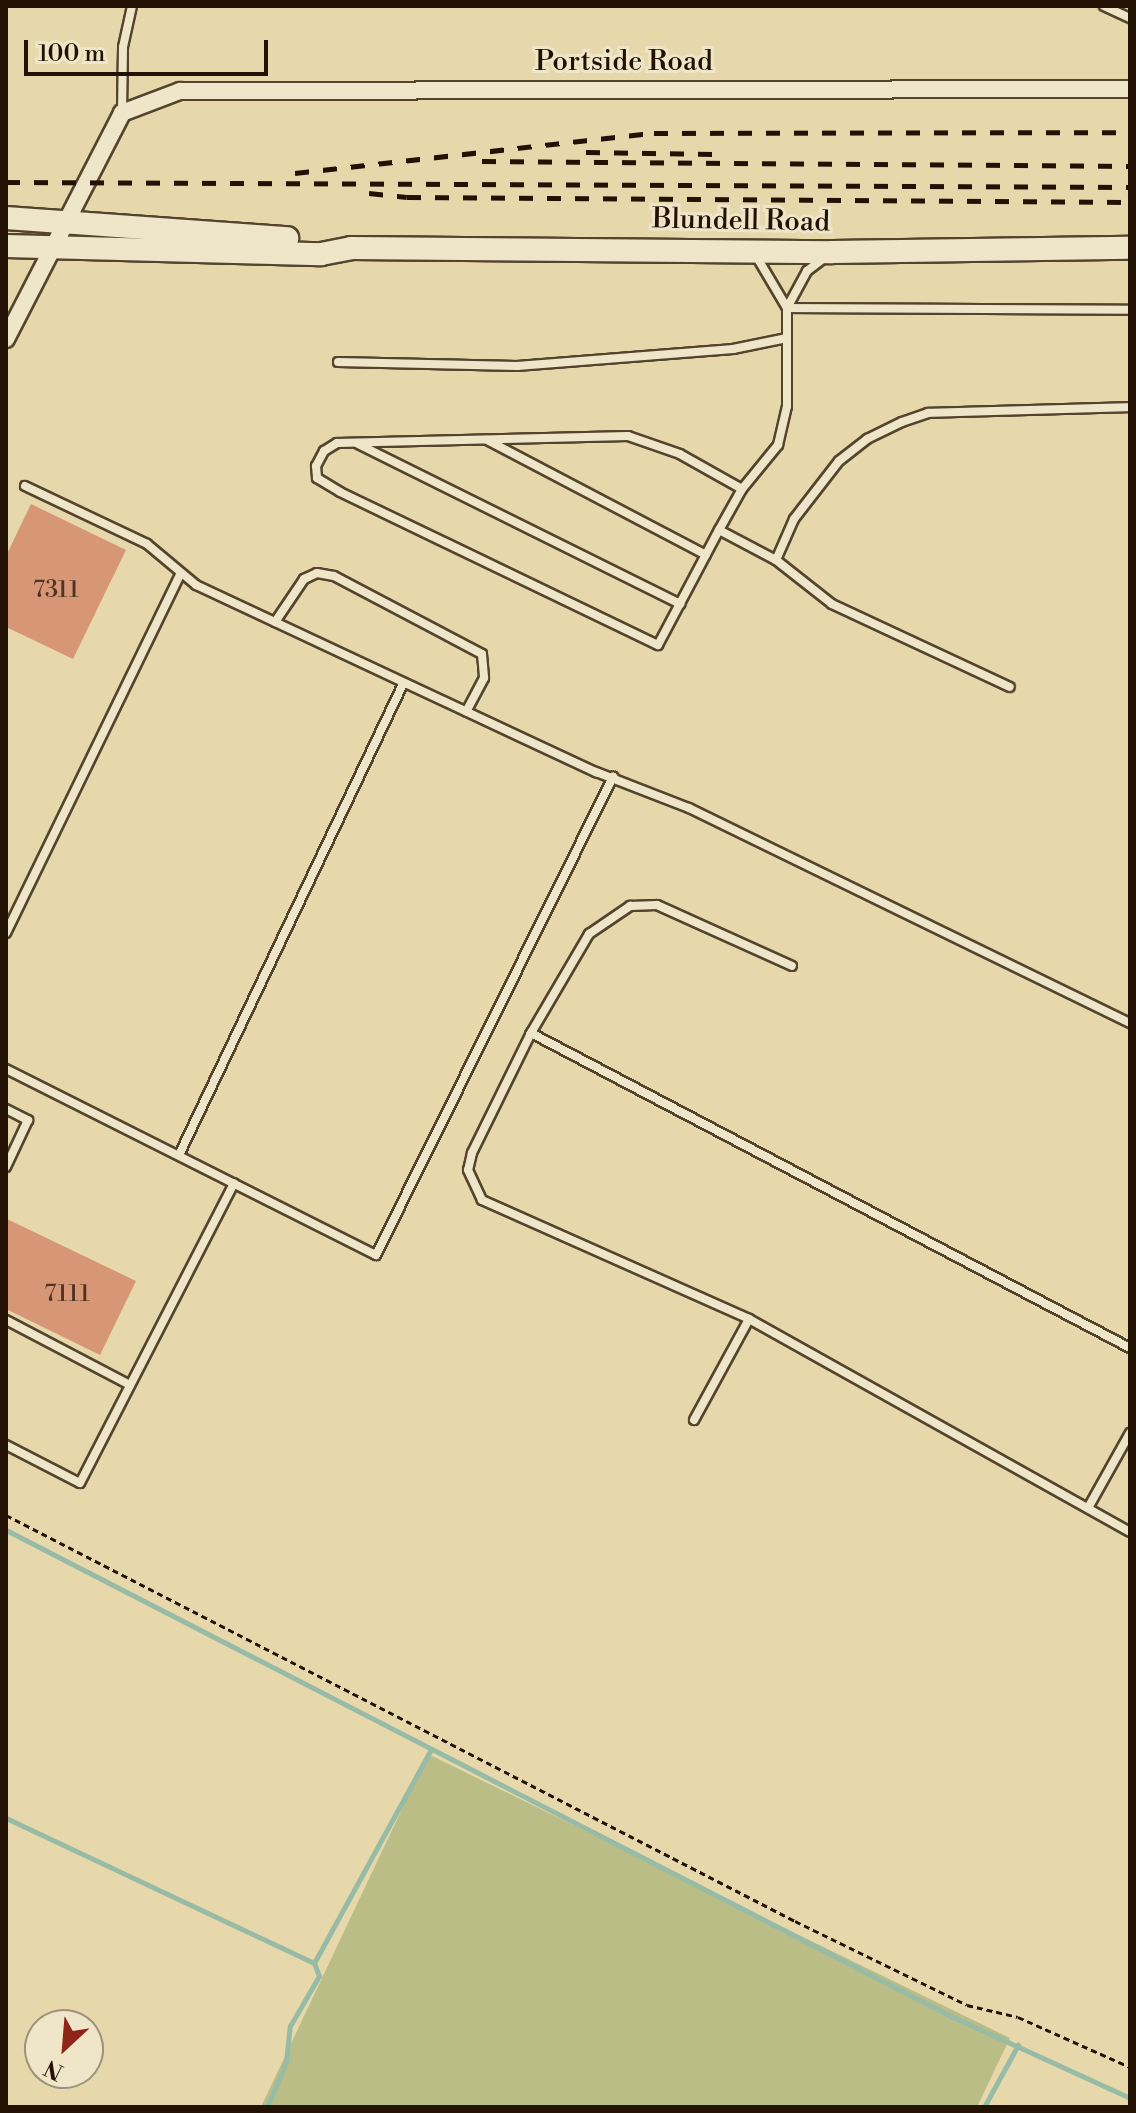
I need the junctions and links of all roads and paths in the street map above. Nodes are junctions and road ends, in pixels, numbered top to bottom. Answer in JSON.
{"nodes":[{"id":1,"x":132,"y":6,"type":"edge"},
{"id":2,"x":1104,"y":6,"type":"edge"},
{"id":3,"x":1130,"y":18,"type":"edge"},
{"id":4,"x":1130,"y":89,"type":"edge"},
{"id":5,"x":122,"y":113,"type":"junction"},
{"id":6,"x":6,"y":218,"type":"edge"},
{"id":7,"x":64,"y":222,"type":"junction"},
{"id":8,"x":6,"y":246,"type":"edge"},
{"id":9,"x":51,"y":247,"type":"junction"},
{"id":10,"x":351,"y":248,"type":"junction"},
{"id":11,"x":1130,"y":248,"type":"edge"},
{"id":12,"x":752,"y":250,"type":"junction"},
{"id":13,"x":832,"y":252,"type":"junction"},
{"id":14,"x":787,"y":308,"type":"junction"},
{"id":15,"x":1130,"y":310,"type":"edge"},
{"id":16,"x":787,"y":338,"type":"junction"},
{"id":17,"x":6,"y":339,"type":"edge"},
{"id":18,"x":338,"y":362,"type":"dead end"},
{"id":19,"x":1130,"y":407,"type":"edge"},
{"id":20,"x":485,"y":440,"type":"junction"},
{"id":21,"x":356,"y":443,"type":"junction"},
{"id":22,"x":25,"y":486,"type":"dead end"},
{"id":23,"x":742,"y":489,"type":"junction"},
{"id":24,"x":719,"y":530,"type":"junction"},
{"id":25,"x":706,"y":555,"type":"junction"},
{"id":26,"x":776,"y":560,"type":"junction"},
{"id":27,"x":181,"y":573,"type":"junction"},
{"id":28,"x":680,"y":604,"type":"junction"},
{"id":29,"x":275,"y":622,"type":"junction"},
{"id":30,"x":403,"y":684,"type":"junction"},
{"id":31,"x":1010,"y":687,"type":"dead end"},
{"id":32,"x":466,"y":712,"type":"junction"},
{"id":33,"x":613,"y":777,"type":"junction"},
{"id":34,"x":6,"y":933,"type":"edge"},
{"id":35,"x":792,"y":966,"type":"dead end"},
{"id":36,"x":1130,"y":1023,"type":"edge"},
{"id":37,"x":531,"y":1033,"type":"junction"},
{"id":38,"x":6,"y":1069,"type":"edge"},
{"id":39,"x":6,"y":1109,"type":"edge"},
{"id":40,"x":179,"y":1155,"type":"junction"},
{"id":41,"x":6,"y":1167,"type":"edge"},
{"id":42,"x":234,"y":1183,"type":"junction"},
{"id":43,"x":749,"y":1319,"type":"junction"},
{"id":44,"x":6,"y":1320,"type":"edge"},
{"id":45,"x":1130,"y":1348,"type":"edge"},
{"id":46,"x":130,"y":1385,"type":"junction"},
{"id":47,"x":694,"y":1420,"type":"dead end"},
{"id":48,"x":1130,"y":1433,"type":"edge"},
{"id":49,"x":6,"y":1445,"type":"edge"},
{"id":50,"x":1088,"y":1508,"type":"junction"},
{"id":51,"x":6,"y":1515,"type":"edge"},
{"id":52,"x":1130,"y":1532,"type":"edge"},
{"id":53,"x":1130,"y":2067,"type":"edge"}],
"edges":[{"from":1,"to":5,"type":"lane"},
{"from":2,"to":3,"type":"lane"},
{"from":4,"to":5,"type":"street","name":"Portside Road"},
{"from":5,"to":7,"type":"street"},
{"from":6,"to":7,"type":"main road","name":"Blundell Road"},
{"from":7,"to":9,"type":"street"},
{"from":7,"to":10,"type":"main road","name":"Blundell Road"},
{"from":8,"to":9,"type":"main road","name":"Blundell Road"},
{"from":9,"to":10,"type":"main road","name":"Blundell Road"},
{"from":9,"to":17,"type":"street"},
{"from":10,"to":12,"type":"main road","name":"Blundell Road"},
{"from":11,"to":13,"type":"main road","name":"Blundell Road"},
{"from":12,"to":13,"type":"main road","name":"Blundell Road"},
{"from":12,"to":14,"type":"lane"},
{"from":13,"to":14,"type":"lane"},
{"from":14,"to":15,"type":"lane"},
{"from":14,"to":16,"type":"lane"},
{"from":16,"to":18,"type":"lane"},
{"from":16,"to":23,"type":"lane"},
{"from":19,"to":26,"type":"lane"},
{"from":20,"to":21,"type":"lane"},
{"from":20,"to":23,"type":"lane"},
{"from":20,"to":25,"type":"lane"},
{"from":21,"to":28,"type":"lane"},
{"from":21,"to":28,"type":"lane"},
{"from":22,"to":27,"type":"lane"},
{"from":23,"to":24,"type":"lane"},
{"from":24,"to":25,"type":"lane"},
{"from":24,"to":26,"type":"lane"},
{"from":25,"to":28,"type":"lane"},
{"from":26,"to":31,"type":"lane"},
{"from":27,"to":29,"type":"lane"},
{"from":27,"to":34,"type":"lane"},
{"from":29,"to":30,"type":"lane"},
{"from":29,"to":32,"type":"lane"},
{"from":30,"to":32,"type":"lane"},
{"from":30,"to":40,"type":"lane"},
{"from":32,"to":33,"type":"lane"},
{"from":33,"to":36,"type":"lane"},
{"from":33,"to":42,"type":"lane"},
{"from":35,"to":37,"type":"lane"},
{"from":37,"to":43,"type":"lane"},
{"from":37,"to":45,"type":"lane"},
{"from":38,"to":40,"type":"lane"},
{"from":39,"to":41,"type":"lane"},
{"from":40,"to":42,"type":"lane"},
{"from":42,"to":46,"type":"lane"},
{"from":43,"to":47,"type":"lane"},
{"from":43,"to":50,"type":"lane"},
{"from":44,"to":46,"type":"lane"},
{"from":46,"to":49,"type":"lane"},
{"from":48,"to":50,"type":"lane"},
{"from":50,"to":52,"type":"lane"},
{"from":51,"to":53,"type":"path"}]}
